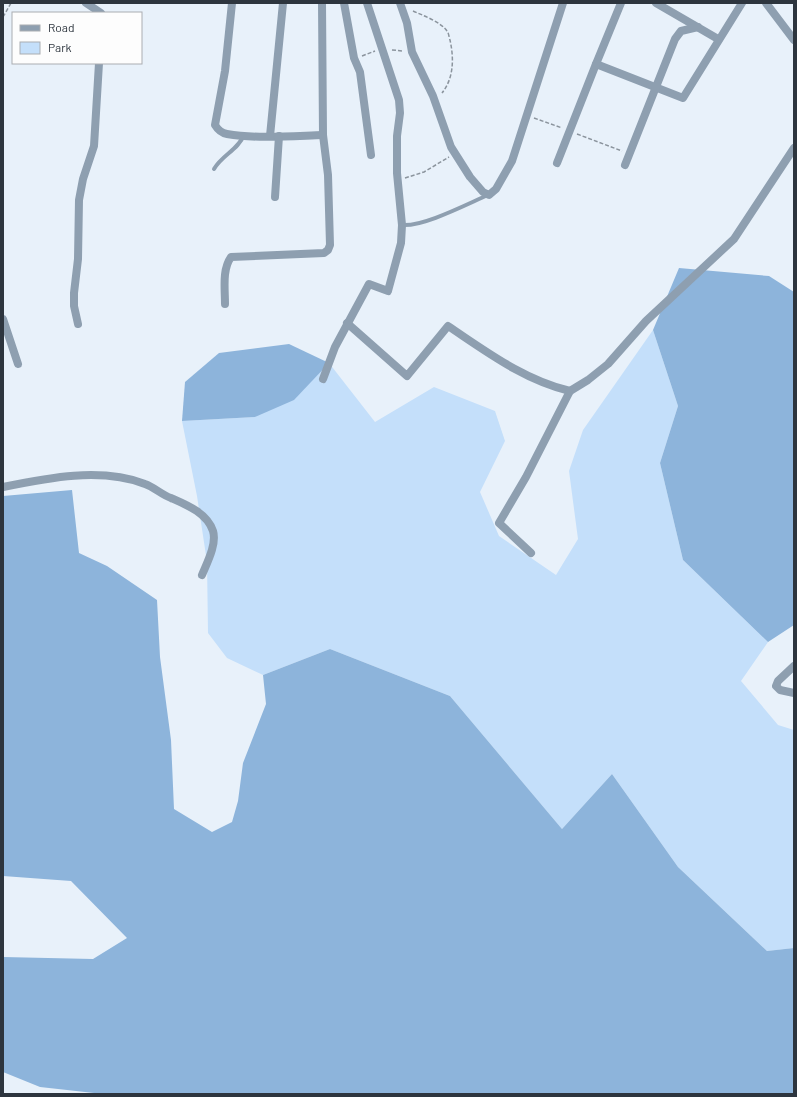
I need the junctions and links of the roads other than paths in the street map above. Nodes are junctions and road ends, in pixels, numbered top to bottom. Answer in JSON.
{"nodes":[{"id":1,"x":86,"y":3,"type":"edge"},
{"id":2,"x":232,"y":3,"type":"edge"},
{"id":3,"x":283,"y":3,"type":"edge"},
{"id":4,"x":322,"y":3,"type":"edge"},
{"id":5,"x":344,"y":3,"type":"edge"},
{"id":6,"x":367,"y":3,"type":"edge"},
{"id":7,"x":563,"y":3,"type":"edge"},
{"id":8,"x":621,"y":3,"type":"edge"},
{"id":9,"x":656,"y":3,"type":"edge"},
{"id":10,"x":742,"y":3,"type":"edge"},
{"id":11,"x":766,"y":3,"type":"edge"},
{"id":12,"x":401,"y":4,"type":"edge"},
{"id":13,"x":100,"y":12,"type":"edge"},
{"id":14,"x":698,"y":27,"type":"junction"},
{"id":15,"x":718,"y":39,"type":"junction"},
{"id":16,"x":794,"y":40,"type":"edge"},
{"id":17,"x":99,"y":64,"type":"edge"},
{"id":18,"x":596,"y":64,"type":"junction"},
{"id":19,"x":655,"y":87,"type":"junction"},
{"id":20,"x":244,"y":135,"type":"junction"},
{"id":21,"x":323,"y":135,"type":"junction"},
{"id":22,"x":270,"y":136,"type":"junction"},
{"id":23,"x":279,"y":136,"type":"junction"},
{"id":24,"x":794,"y":148,"type":"edge"},
{"id":25,"x":371,"y":155,"type":"dead end"},
{"id":26,"x":557,"y":163,"type":"dead end"},
{"id":27,"x":625,"y":165,"type":"dead end"},
{"id":28,"x":214,"y":168,"type":"dead end"},
{"id":29,"x":489,"y":195,"type":"junction"},
{"id":30,"x":275,"y":197,"type":"dead end"},
{"id":31,"x":402,"y":225,"type":"junction"},
{"id":32,"x":225,"y":304,"type":"dead end"},
{"id":33,"x":3,"y":319,"type":"edge"},
{"id":34,"x":347,"y":323,"type":"junction"},
{"id":35,"x":78,"y":324,"type":"dead end"},
{"id":36,"x":18,"y":364,"type":"dead end"},
{"id":37,"x":323,"y":378,"type":"dead end"},
{"id":38,"x":570,"y":391,"type":"junction"},
{"id":39,"x":3,"y":486,"type":"edge"},
{"id":40,"x":531,"y":553,"type":"dead end"},
{"id":41,"x":202,"y":575,"type":"dead end"},
{"id":42,"x":794,"y":666,"type":"edge"},
{"id":43,"x":794,"y":693,"type":"edge"}],
"edges":[{"from":1,"to":13,"type":"street"},
{"from":2,"to":20,"type":"street"},
{"from":3,"to":22,"type":"street"},
{"from":4,"to":21,"type":"street"},
{"from":5,"to":25,"type":"street"},
{"from":6,"to":31,"type":"street"},
{"from":7,"to":29,"type":"street"},
{"from":8,"to":18,"type":"street"},
{"from":9,"to":14,"type":"street"},
{"from":10,"to":15,"type":"street"},
{"from":11,"to":16,"type":"street"},
{"from":12,"to":29,"type":"street"},
{"from":14,"to":15,"type":"street"},
{"from":14,"to":19,"type":"street"},
{"from":15,"to":19,"type":"street"},
{"from":17,"to":35,"type":"street"},
{"from":18,"to":19,"type":"street"},
{"from":18,"to":26,"type":"street"},
{"from":19,"to":27,"type":"street"},
{"from":20,"to":22,"type":"street"},
{"from":20,"to":28,"type":"lane"},
{"from":21,"to":23,"type":"street"},
{"from":21,"to":32,"type":"street"},
{"from":22,"to":23,"type":"street"},
{"from":23,"to":30,"type":"street"},
{"from":24,"to":38,"type":"street"},
{"from":29,"to":31,"type":"lane"},
{"from":31,"to":34,"type":"street"},
{"from":33,"to":36,"type":"street"},
{"from":34,"to":37,"type":"street"},
{"from":34,"to":38,"type":"street"},
{"from":38,"to":40,"type":"street"},
{"from":39,"to":41,"type":"street"},
{"from":42,"to":43,"type":"street"}]}
